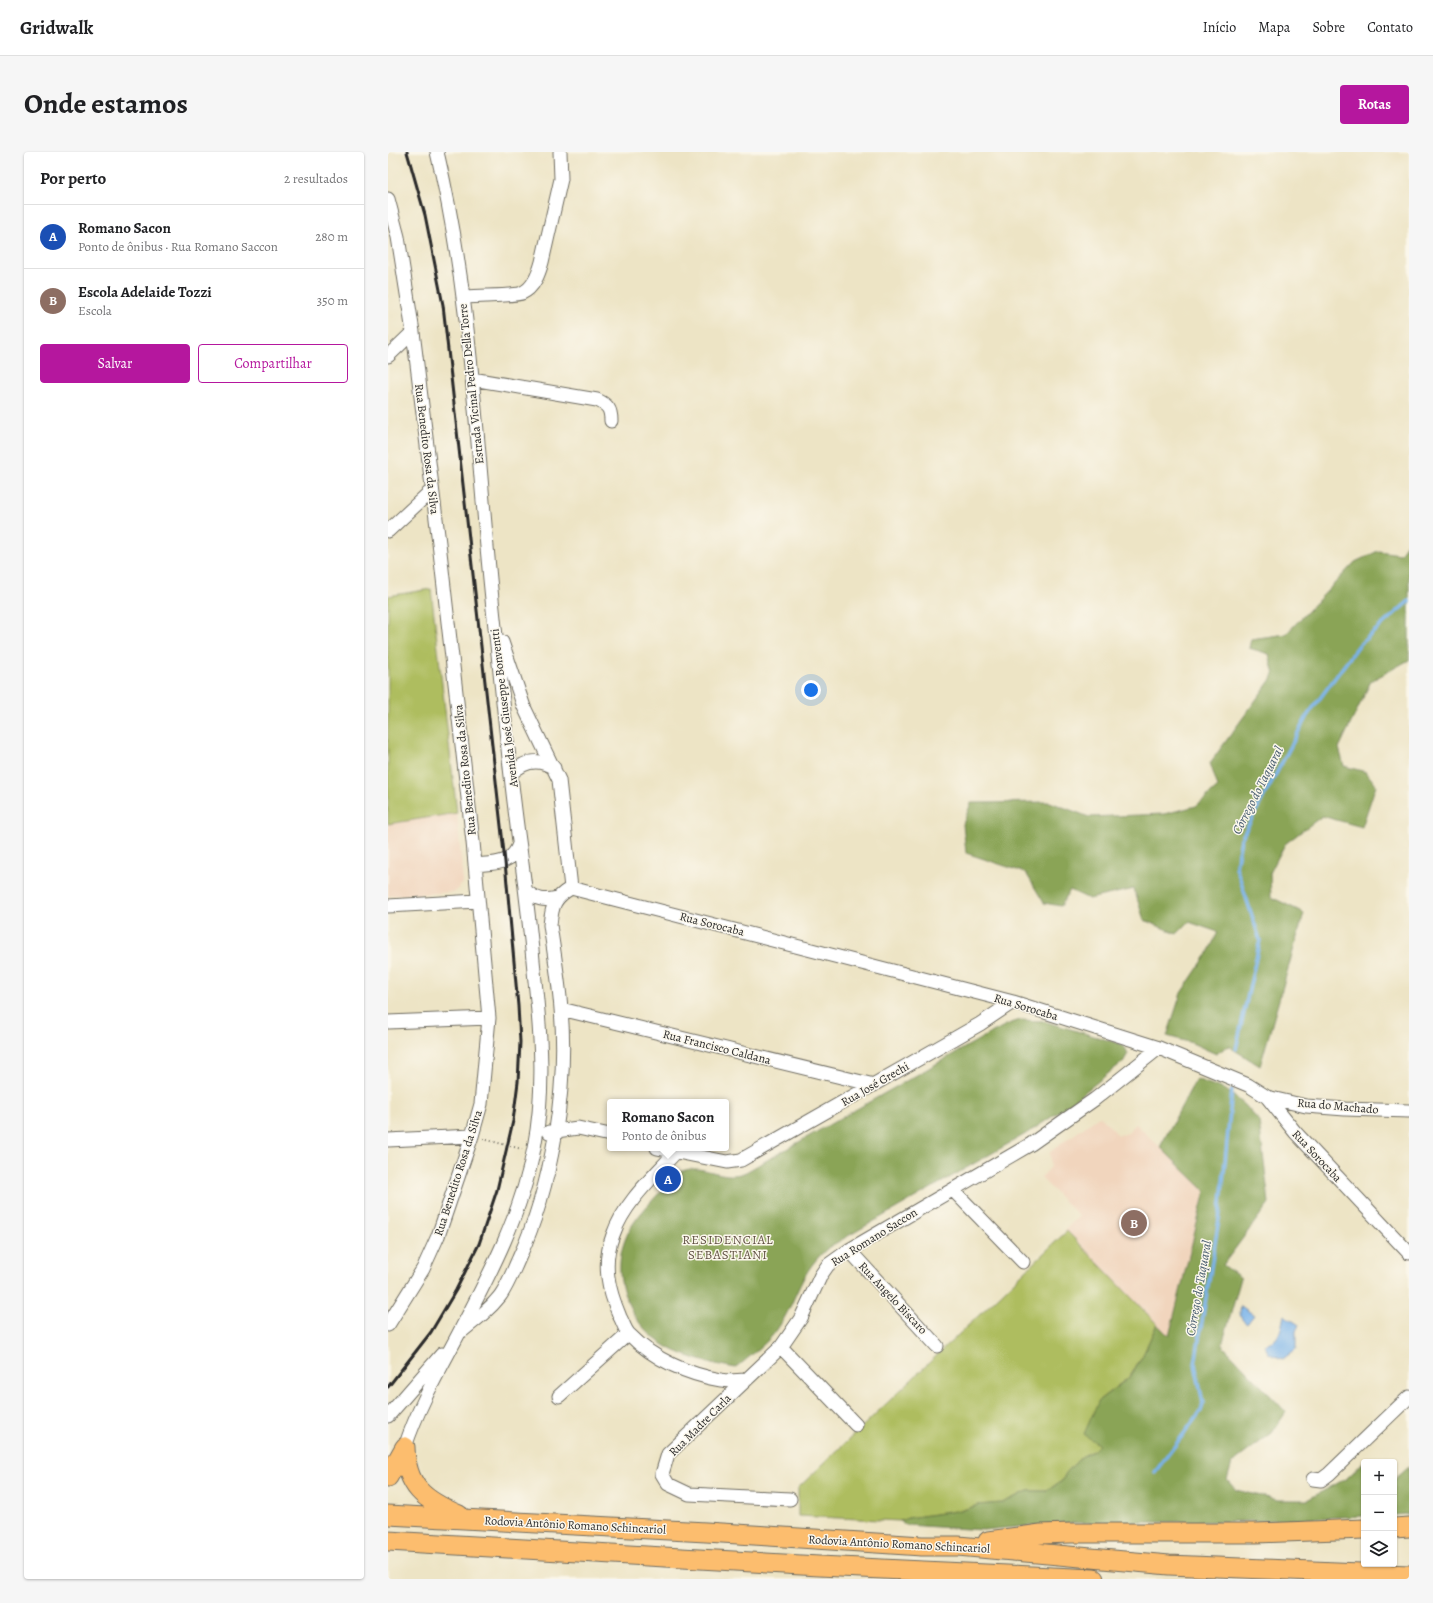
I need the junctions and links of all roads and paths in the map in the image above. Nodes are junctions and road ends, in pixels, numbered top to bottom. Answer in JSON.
{"nodes":[{"id":1,"x":437,"y":152,"type":"edge"},
{"id":2,"x":560,"y":152,"type":"edge"},
{"id":3,"x":388,"y":200,"type":"edge"},
{"id":4,"x":463,"y":297,"type":"junction"},
{"id":5,"x":413,"y":332,"type":"junction"},
{"id":6,"x":388,"y":356,"type":"edge"},
{"id":7,"x":472,"y":379,"type":"junction"},
{"id":8,"x":611,"y":421,"type":"dead end"},
{"id":9,"x":432,"y":490,"type":"junction"},
{"id":10,"x":388,"y":531,"type":"edge"},
{"id":11,"x":494,"y":617,"type":"junction"},
{"id":12,"x":554,"y":768,"type":"junction"},
{"id":13,"x":512,"y":773,"type":"junction"},
{"id":14,"x":519,"y":844,"type":"junction"},
{"id":15,"x":505,"y":862,"type":"junction"},
{"id":16,"x":475,"y":865,"type":"junction"},
{"id":17,"x":524,"y":876,"type":"junction"},
{"id":18,"x":571,"y":888,"type":"junction"},
{"id":19,"x":526,"y":891,"type":"junction"},
{"id":20,"x":557,"y":898,"type":"junction"},
{"id":21,"x":478,"y":901,"type":"junction"},
{"id":22,"x":388,"y":906,"type":"edge"},
{"id":23,"x":1013,"y":1002,"type":"junction"},
{"id":24,"x":561,"y":1009,"type":"junction"},
{"id":25,"x":489,"y":1018,"type":"junction"},
{"id":26,"x":388,"y":1022,"type":"edge"},
{"id":27,"x":1159,"y":1048,"type":"junction"},
{"id":28,"x":874,"y":1085,"type":"junction"},
{"id":29,"x":1267,"y":1097,"type":"junction"},
{"id":30,"x":1409,"y":1111,"type":"edge"},
{"id":31,"x":556,"y":1131,"type":"junction"},
{"id":32,"x":537,"y":1134,"type":"junction"},
{"id":33,"x":607,"y":1134,"type":"edge"},
{"id":34,"x":472,"y":1136,"type":"junction"},
{"id":35,"x":388,"y":1140,"type":"edge"},
{"id":36,"x":668,"y":1151,"type":"edge"},
{"id":37,"x":534,"y":1152,"type":"junction"},
{"id":38,"x":675,"y":1153,"type":"junction"},
{"id":39,"x":953,"y":1190,"type":"junction"},
{"id":40,"x":849,"y":1250,"type":"junction"},
{"id":41,"x":1409,"y":1253,"type":"edge"},
{"id":42,"x":1023,"y":1262,"type":"dead end"},
{"id":43,"x":388,"y":1325,"type":"edge"},
{"id":44,"x":628,"y":1334,"type":"junction"},
{"id":45,"x":455,"y":1340,"type":"junction"},
{"id":46,"x":938,"y":1346,"type":"dead end"},
{"id":47,"x":781,"y":1347,"type":"junction"},
{"id":48,"x":746,"y":1380,"type":"junction"},
{"id":49,"x":559,"y":1396,"type":"dead end"},
{"id":50,"x":1409,"y":1397,"type":"edge"},
{"id":51,"x":388,"y":1416,"type":"edge"},
{"id":52,"x":856,"y":1425,"type":"dead end"},
{"id":53,"x":405,"y":1447,"type":"junction"},
{"id":54,"x":388,"y":1477,"type":"edge"},
{"id":55,"x":1314,"y":1479,"type":"dead end"},
{"id":56,"x":790,"y":1499,"type":"dead end"},
{"id":57,"x":388,"y":1515,"type":"edge"},
{"id":58,"x":469,"y":1519,"type":"junction"},
{"id":59,"x":1409,"y":1527,"type":"edge"},
{"id":60,"x":1397,"y":1528,"type":"edge"},
{"id":61,"x":1361,"y":1529,"type":"edge"},
{"id":62,"x":388,"y":1541,"type":"edge"},
{"id":63,"x":958,"y":1546,"type":"junction"},
{"id":64,"x":989,"y":1574,"type":"junction"},
{"id":65,"x":1409,"y":1575,"type":"edge"},
{"id":66,"x":1020,"y":1579,"type":"edge"},
{"id":67,"x":1094,"y":1579,"type":"edge"}],
"edges":[{"from":1,"to":4,"type":"street","name":"Estrada Vicinal Pedro Della Torre"},
{"from":2,"to":4,"type":"street"},
{"from":3,"to":5,"type":"street","name":"Rua Benedito Rosa da Silva"},
{"from":4,"to":7,"type":"street","name":"Estrada Vicinal Pedro Della Torre"},
{"from":5,"to":6,"type":"street"},
{"from":5,"to":9,"type":"street","name":"Rua Benedito Rosa da Silva"},
{"from":7,"to":8,"type":"street"},
{"from":7,"to":11,"type":"street","name":"Estrada Vicinal Pedro Della Torre"},
{"from":9,"to":10,"type":"street"},
{"from":9,"to":16,"type":"street","name":"Rua Benedito Rosa da Silva"},
{"from":11,"to":12,"type":"street","name":"Avenida José Giuseppe Bonventti"},
{"from":11,"to":13,"type":"street","name":"Avenida José Giuseppe Bonventti"},
{"from":12,"to":13,"type":"street"},
{"from":12,"to":18,"type":"street","name":"Avenida José Giuseppe Bonventti"},
{"from":13,"to":14,"type":"street","name":"Avenida José Giuseppe Bonventti"},
{"from":14,"to":15,"type":"street"},
{"from":14,"to":17,"type":"street","name":"Avenida José Giuseppe Bonventti"},
{"from":15,"to":16,"type":"street"},
{"from":15,"to":17,"type":"street"},
{"from":16,"to":21,"type":"street","name":"Rua Benedito Rosa da Silva"},
{"from":17,"to":19,"type":"street","name":"Avenida José Giuseppe Bonventti"},
{"from":18,"to":20,"type":"street"},
{"from":18,"to":23,"type":"street","name":"Rua Sorocaba"},
{"from":19,"to":20,"type":"street"},
{"from":19,"to":32,"type":"street","name":"Avenida José Giuseppe Bonventti"},
{"from":20,"to":24,"type":"street","name":"Avenida José Giuseppe Bonventti"},
{"from":21,"to":22,"type":"street"},
{"from":21,"to":25,"type":"street","name":"Rua Benedito Rosa da Silva"},
{"from":23,"to":27,"type":"street","name":"Rua Sorocaba"},
{"from":23,"to":28,"type":"street","name":"Rua José Grechi"},
{"from":24,"to":28,"type":"street","name":"Rua Francisco Caldana"},
{"from":24,"to":31,"type":"street","name":"Avenida José Giuseppe Bonventti"},
{"from":25,"to":26,"type":"street"},
{"from":25,"to":34,"type":"street","name":"Rua Benedito Rosa da Silva"},
{"from":27,"to":29,"type":"street","name":"Rua Sorocaba"},
{"from":27,"to":39,"type":"street","name":"Rua Romano Saccon"},
{"from":28,"to":38,"type":"street","name":"Rua José Grechi"},
{"from":29,"to":30,"type":"street","name":"Rua do Machado"},
{"from":29,"to":41,"type":"street","name":"Rua Sorocaba"},
{"from":31,"to":32,"type":"street"},
{"from":31,"to":33,"type":"street"},
{"from":31,"to":45,"type":"street","name":"Avenida José Giuseppe Bonventti"},
{"from":32,"to":37,"type":"street","name":"Avenida José Giuseppe Bonventti"},
{"from":34,"to":35,"type":"street"},
{"from":34,"to":37,"type":"path"},
{"from":34,"to":43,"type":"street","name":"Rua Benedito Rosa da Silva"},
{"from":36,"to":38,"type":"street"},
{"from":37,"to":45,"type":"street","name":"Avenida José Giuseppe Bonventti"},
{"from":38,"to":44,"type":"street"},
{"from":39,"to":40,"type":"street","name":"Rua Romano Saccon"},
{"from":39,"to":42,"type":"street"},
{"from":40,"to":46,"type":"street","name":"Rua Angelo Biscaro"},
{"from":40,"to":47,"type":"street","name":"Rua Romano Saccon"},
{"from":44,"to":48,"type":"street"},
{"from":44,"to":49,"type":"street"},
{"from":45,"to":51,"type":"street"},
{"from":45,"to":53,"type":"street","name":"Avenida José Giuseppe Bonventti"},
{"from":47,"to":48,"type":"street","name":"Rua Romano Saccon"},
{"from":47,"to":52,"type":"street"},
{"from":48,"to":56,"type":"street","name":"Rua Madre Carla"},
{"from":50,"to":55,"type":"street"},
{"from":53,"to":54,"type":"highway"},
{"from":53,"to":58,"type":"highway"},
{"from":57,"to":58,"type":"highway","name":"Rodovia Antônio Romano Schincariol"},
{"from":58,"to":63,"type":"highway","name":"Rodovia Antônio Romano Schincariol"},
{"from":59,"to":60,"type":"highway"},
{"from":61,"to":63,"type":"highway"},
{"from":62,"to":64,"type":"highway","name":"Rodovia Antônio Romano Schincariol"},
{"from":63,"to":65,"type":"highway","name":"Rodovia Antônio Romano Schincariol"},
{"from":64,"to":66,"type":"highway"},
{"from":64,"to":67,"type":"highway","name":"Rodovia Antônio Romano Schincariol"}]}
